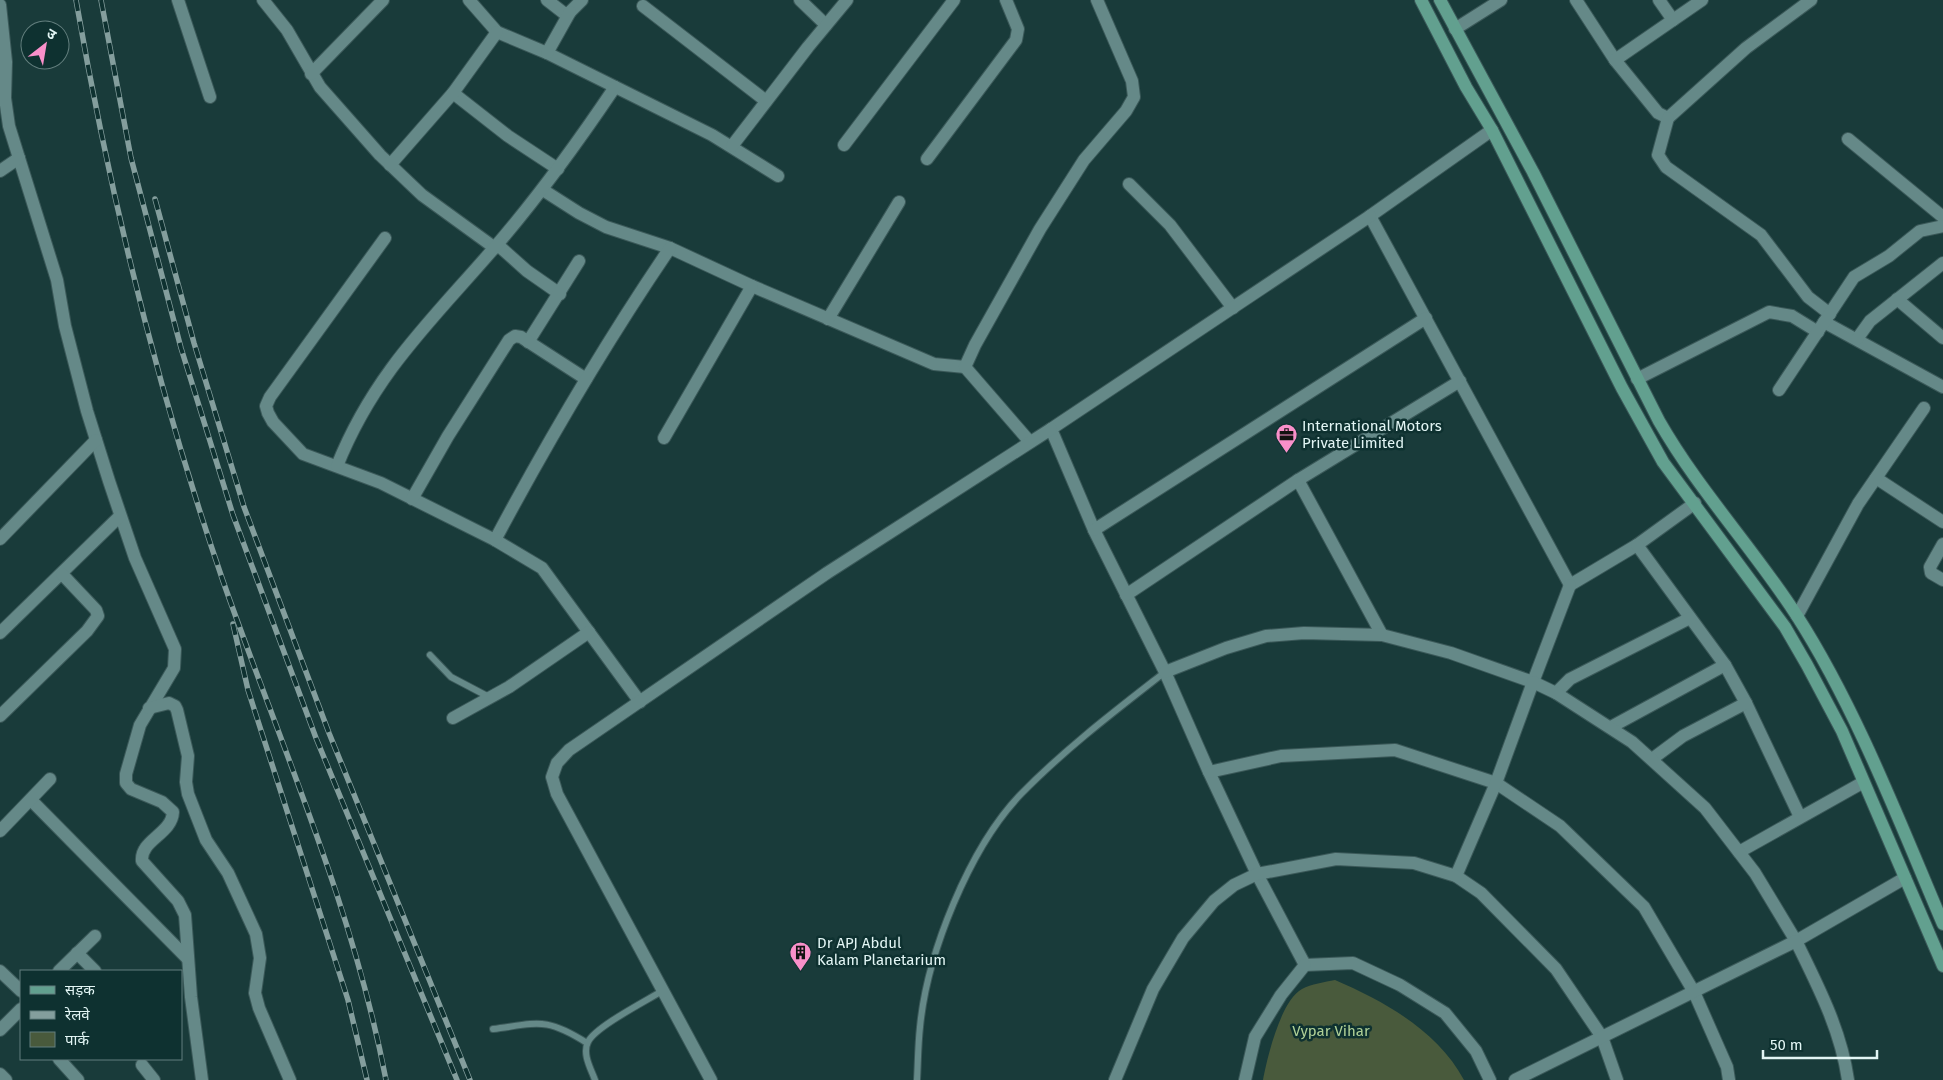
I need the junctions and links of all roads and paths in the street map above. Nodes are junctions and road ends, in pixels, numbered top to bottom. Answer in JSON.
{"nodes":[{"id":1,"x":178,"y":0,"type":"edge"},
{"id":2,"x":263,"y":0,"type":"edge"},
{"id":3,"x":383,"y":0,"type":"edge"},
{"id":4,"x":469,"y":0,"type":"edge"},
{"id":5,"x":547,"y":0,"type":"edge"},
{"id":6,"x":582,"y":0,"type":"edge"},
{"id":7,"x":800,"y":0,"type":"edge"},
{"id":8,"x":848,"y":0,"type":"edge"},
{"id":9,"x":954,"y":0,"type":"edge"},
{"id":10,"x":1006,"y":0,"type":"edge"},
{"id":11,"x":1097,"y":0,"type":"edge"},
{"id":12,"x":1421,"y":0,"type":"edge"},
{"id":13,"x":1440,"y":0,"type":"edge"},
{"id":14,"x":1501,"y":0,"type":"edge"},
{"id":15,"x":1576,"y":0,"type":"edge"},
{"id":16,"x":1659,"y":0,"type":"edge"},
{"id":17,"x":1702,"y":0,"type":"edge"},
{"id":18,"x":1811,"y":0,"type":"edge"},
{"id":19,"x":0,"y":4,"type":"edge"},
{"id":20,"x":643,"y":6,"type":"dead end"},
{"id":21,"x":570,"y":12,"type":"junction"},
{"id":22,"x":1673,"y":20,"type":"junction"},
{"id":23,"x":826,"y":25,"type":"junction"},
{"id":24,"x":1456,"y":29,"type":"junction"},
{"id":25,"x":498,"y":32,"type":"junction"},
{"id":26,"x":547,"y":52,"type":"junction"},
{"id":27,"x":1615,"y":60,"type":"junction"},
{"id":28,"x":311,"y":74,"type":"junction"},
{"id":29,"x":615,"y":87,"type":"junction"},
{"id":30,"x":453,"y":93,"type":"junction"},
{"id":31,"x":210,"y":97,"type":"dead end"},
{"id":32,"x":766,"y":101,"type":"junction"},
{"id":33,"x":1668,"y":118,"type":"junction"},
{"id":34,"x":1492,"y":130,"type":"junction"},
{"id":35,"x":1848,"y":139,"type":"dead end"},
{"id":36,"x":844,"y":145,"type":"dead end"},
{"id":37,"x":732,"y":146,"type":"junction"},
{"id":38,"x":19,"y":158,"type":"junction"},
{"id":39,"x":927,"y":159,"type":"dead end"},
{"id":40,"x":390,"y":165,"type":"junction"},
{"id":41,"x":558,"y":169,"type":"junction"},
{"id":42,"x":0,"y":171,"type":"edge"},
{"id":43,"x":778,"y":176,"type":"dead end"},
{"id":44,"x":1128,"y":184,"type":"dead end"},
{"id":45,"x":543,"y":190,"type":"junction"},
{"id":46,"x":899,"y":202,"type":"dead end"},
{"id":47,"x":1370,"y":216,"type":"junction"},
{"id":48,"x":1943,"y":217,"type":"edge"},
{"id":49,"x":1943,"y":226,"type":"edge"},
{"id":50,"x":385,"y":238,"type":"dead end"},
{"id":51,"x":495,"y":248,"type":"junction"},
{"id":52,"x":670,"y":248,"type":"junction"},
{"id":53,"x":579,"y":261,"type":"dead end"},
{"id":54,"x":1943,"y":263,"type":"edge"},
{"id":55,"x":752,"y":286,"type":"junction"},
{"id":56,"x":560,"y":294,"type":"junction"},
{"id":57,"x":1897,"y":299,"type":"junction"},
{"id":58,"x":1233,"y":308,"type":"junction"},
{"id":59,"x":1426,"y":318,"type":"junction"},
{"id":60,"x":828,"y":319,"type":"junction"},
{"id":61,"x":1824,"y":322,"type":"junction"},
{"id":62,"x":1857,"y":338,"type":"junction"},
{"id":63,"x":1943,"y":338,"type":"edge"},
{"id":64,"x":528,"y":342,"type":"junction"},
{"id":65,"x":965,"y":367,"type":"junction"},
{"id":66,"x":586,"y":379,"type":"junction"},
{"id":67,"x":1638,"y":379,"type":"junction"},
{"id":68,"x":1460,"y":381,"type":"junction"},
{"id":69,"x":1943,"y":387,"type":"edge"},
{"id":70,"x":1779,"y":390,"type":"dead end"},
{"id":71,"x":1924,"y":408,"type":"dead end"},
{"id":72,"x":1051,"y":429,"type":"junction"},
{"id":73,"x":664,"y":438,"type":"dead end"},
{"id":74,"x":96,"y":440,"type":"junction"},
{"id":75,"x":1030,"y":442,"type":"junction"},
{"id":76,"x":337,"y":466,"type":"junction"},
{"id":77,"x":1876,"y":478,"type":"junction"},
{"id":78,"x":1298,"y":480,"type":"junction"},
{"id":79,"x":412,"y":498,"type":"junction"},
{"id":80,"x":1695,"y":503,"type":"junction"},
{"id":81,"x":120,"y":516,"type":"junction"},
{"id":82,"x":1943,"y":522,"type":"edge"},
{"id":83,"x":1094,"y":530,"type":"junction"},
{"id":84,"x":0,"y":539,"type":"edge"},
{"id":85,"x":495,"y":540,"type":"junction"},
{"id":86,"x":1943,"y":544,"type":"edge"},
{"id":87,"x":1637,"y":545,"type":"junction"},
{"id":88,"x":62,"y":574,"type":"junction"},
{"id":89,"x":1943,"y":580,"type":"edge"},
{"id":90,"x":1570,"y":584,"type":"junction"},
{"id":91,"x":1126,"y":595,"type":"junction"},
{"id":92,"x":1797,"y":616,"type":"junction"},
{"id":93,"x":1690,"y":618,"type":"junction"},
{"id":94,"x":589,"y":632,"type":"junction"},
{"id":95,"x":0,"y":633,"type":"edge"},
{"id":96,"x":1382,"y":636,"type":"junction"},
{"id":97,"x":430,"y":655,"type":"dead end"},
{"id":98,"x":1724,"y":665,"type":"junction"},
{"id":99,"x":1165,"y":672,"type":"junction"},
{"id":100,"x":1533,"y":682,"type":"junction"},
{"id":101,"x":1556,"y":692,"type":"junction"},
{"id":102,"x":489,"y":698,"type":"junction"},
{"id":103,"x":640,"y":702,"type":"junction"},
{"id":104,"x":1746,"y":703,"type":"junction"},
{"id":105,"x":149,"y":708,"type":"junction"},
{"id":106,"x":0,"y":716,"type":"edge"},
{"id":107,"x":453,"y":718,"type":"dead end"},
{"id":108,"x":1611,"y":727,"type":"junction"},
{"id":109,"x":1652,"y":759,"type":"junction"},
{"id":110,"x":1208,"y":772,"type":"junction"},
{"id":111,"x":50,"y":779,"type":"dead end"},
{"id":112,"x":1496,"y":783,"type":"junction"},
{"id":113,"x":1862,"y":783,"type":"junction"},
{"id":114,"x":31,"y":800,"type":"junction"},
{"id":115,"x":1800,"y":816,"type":"junction"},
{"id":116,"x":0,"y":831,"type":"edge"},
{"id":117,"x":1739,"y":852,"type":"junction"},
{"id":118,"x":1257,"y":874,"type":"junction"},
{"id":119,"x":1456,"y":876,"type":"junction"},
{"id":120,"x":1905,"y":878,"type":"junction"},
{"id":121,"x":1943,"y":924,"type":"edge"},
{"id":122,"x":95,"y":936,"type":"dead end"},
{"id":123,"x":1796,"y":941,"type":"junction"},
{"id":124,"x":77,"y":954,"type":"junction"},
{"id":125,"x":188,"y":959,"type":"junction"},
{"id":126,"x":1304,"y":965,"type":"junction"},
{"id":127,"x":1943,"y":966,"type":"edge"},
{"id":128,"x":60,"y":970,"type":"edge"},
{"id":129,"x":94,"y":970,"type":"edge"},
{"id":130,"x":0,"y":971,"type":"edge"},
{"id":131,"x":20,"y":990,"type":"edge"},
{"id":132,"x":662,"y":991,"type":"junction"},
{"id":133,"x":1694,"y":992,"type":"junction"},
{"id":134,"x":20,"y":1010,"type":"edge"},
{"id":135,"x":493,"y":1029,"type":"dead end"},
{"id":136,"x":0,"y":1030,"type":"edge"},
{"id":137,"x":1602,"y":1037,"type":"junction"},
{"id":138,"x":587,"y":1043,"type":"junction"},
{"id":139,"x":60,"y":1060,"type":"edge"},
{"id":140,"x":142,"y":1065,"type":"dead end"},
{"id":141,"x":0,"y":1074,"type":"edge"},
{"id":142,"x":6,"y":1080,"type":"edge"},
{"id":143,"x":78,"y":1080,"type":"edge"},
{"id":144,"x":154,"y":1080,"type":"edge"},
{"id":145,"x":202,"y":1080,"type":"edge"},
{"id":146,"x":290,"y":1080,"type":"edge"},
{"id":147,"x":595,"y":1080,"type":"edge"},
{"id":148,"x":711,"y":1080,"type":"edge"},
{"id":149,"x":917,"y":1080,"type":"edge"},
{"id":150,"x":1115,"y":1080,"type":"edge"},
{"id":151,"x":1245,"y":1080,"type":"edge"},
{"id":152,"x":1490,"y":1080,"type":"edge"},
{"id":153,"x":1515,"y":1080,"type":"edge"},
{"id":154,"x":1617,"y":1080,"type":"edge"},
{"id":155,"x":1729,"y":1080,"type":"edge"},
{"id":156,"x":1848,"y":1080,"type":"edge"}],
"edges":[{"from":1,"to":31,"type":"street"},
{"from":2,"to":28,"type":"street"},
{"from":3,"to":28,"type":"street"},
{"from":4,"to":25,"type":"street"},
{"from":5,"to":21,"type":"street"},
{"from":6,"to":21,"type":"street"},
{"from":7,"to":23,"type":"street"},
{"from":8,"to":23,"type":"street"},
{"from":9,"to":36,"type":"street"},
{"from":10,"to":39,"type":"street"},
{"from":11,"to":65,"type":"street"},
{"from":12,"to":34,"type":"main road"},
{"from":13,"to":24,"type":"main road"},
{"from":14,"to":24,"type":"street"},
{"from":15,"to":27,"type":"street"},
{"from":16,"to":22,"type":"street"},
{"from":17,"to":22,"type":"street"},
{"from":18,"to":33,"type":"street"},
{"from":19,"to":38,"type":"street"},
{"from":20,"to":32,"type":"street"},
{"from":21,"to":26,"type":"street"},
{"from":22,"to":27,"type":"street"},
{"from":23,"to":32,"type":"street"},
{"from":24,"to":67,"type":"main road"},
{"from":25,"to":26,"type":"street"},
{"from":25,"to":30,"type":"street"},
{"from":26,"to":29,"type":"street"},
{"from":27,"to":33,"type":"street"},
{"from":28,"to":40,"type":"street"},
{"from":29,"to":37,"type":"street"},
{"from":29,"to":41,"type":"street"},
{"from":30,"to":40,"type":"street"},
{"from":30,"to":41,"type":"street"},
{"from":32,"to":37,"type":"street"},
{"from":33,"to":61,"type":"street"},
{"from":34,"to":47,"type":"street"},
{"from":34,"to":80,"type":"main road"},
{"from":35,"to":48,"type":"street"},
{"from":37,"to":43,"type":"street"},
{"from":38,"to":42,"type":"street"},
{"from":38,"to":74,"type":"street"},
{"from":40,"to":51,"type":"street"},
{"from":41,"to":45,"type":"street"},
{"from":44,"to":58,"type":"street"},
{"from":45,"to":51,"type":"street"},
{"from":45,"to":52,"type":"street"},
{"from":46,"to":60,"type":"street"},
{"from":47,"to":58,"type":"street"},
{"from":47,"to":59,"type":"street"},
{"from":49,"to":61,"type":"street"},
{"from":50,"to":76,"type":"street"},
{"from":51,"to":56,"type":"street"},
{"from":51,"to":76,"type":"street"},
{"from":52,"to":55,"type":"street"},
{"from":52,"to":66,"type":"street"},
{"from":53,"to":56,"type":"street"},
{"from":54,"to":57,"type":"street"},
{"from":55,"to":60,"type":"street"},
{"from":55,"to":73,"type":"street"},
{"from":56,"to":64,"type":"street"},
{"from":57,"to":62,"type":"street"},
{"from":57,"to":63,"type":"street"},
{"from":58,"to":72,"type":"street"},
{"from":59,"to":68,"type":"street"},
{"from":59,"to":83,"type":"street"},
{"from":60,"to":65,"type":"street"},
{"from":61,"to":62,"type":"street"},
{"from":61,"to":67,"type":"street"},
{"from":61,"to":70,"type":"street"},
{"from":62,"to":69,"type":"street"},
{"from":64,"to":66,"type":"street"},
{"from":64,"to":79,"type":"street"},
{"from":65,"to":75,"type":"street"},
{"from":66,"to":85,"type":"street"},
{"from":67,"to":92,"type":"main road"},
{"from":68,"to":78,"type":"street"},
{"from":68,"to":90,"type":"street"},
{"from":71,"to":77,"type":"street"},
{"from":72,"to":75,"type":"street"},
{"from":72,"to":83,"type":"street"},
{"from":74,"to":81,"type":"street"},
{"from":74,"to":84,"type":"street"},
{"from":75,"to":103,"type":"street"},
{"from":76,"to":79,"type":"street"},
{"from":77,"to":82,"type":"street"},
{"from":77,"to":92,"type":"street"},
{"from":78,"to":91,"type":"street"},
{"from":78,"to":96,"type":"street"},
{"from":79,"to":85,"type":"street"},
{"from":80,"to":87,"type":"street"},
{"from":80,"to":113,"type":"main road"},
{"from":81,"to":88,"type":"street"},
{"from":81,"to":105,"type":"street"},
{"from":83,"to":91,"type":"street"},
{"from":85,"to":94,"type":"street"},
{"from":86,"to":89,"type":"street"},
{"from":87,"to":90,"type":"street"},
{"from":87,"to":93,"type":"street"},
{"from":88,"to":95,"type":"street"},
{"from":88,"to":106,"type":"street"},
{"from":90,"to":100,"type":"street"},
{"from":91,"to":99,"type":"street"},
{"from":92,"to":121,"type":"main road"},
{"from":93,"to":98,"type":"street"},
{"from":93,"to":101,"type":"street"},
{"from":94,"to":102,"type":"street"},
{"from":94,"to":103,"type":"street"},
{"from":96,"to":99,"type":"street"},
{"from":96,"to":100,"type":"street"},
{"from":97,"to":102,"type":"lane"},
{"from":98,"to":104,"type":"street"},
{"from":98,"to":108,"type":"street"},
{"from":99,"to":110,"type":"street"},
{"from":99,"to":149,"type":"lane"},
{"from":100,"to":101,"type":"street"},
{"from":100,"to":112,"type":"street"},
{"from":101,"to":108,"type":"street"},
{"from":102,"to":107,"type":"street"},
{"from":103,"to":132,"type":"street"},
{"from":104,"to":109,"type":"street"},
{"from":104,"to":115,"type":"street"},
{"from":105,"to":125,"type":"street"},
{"from":105,"to":146,"type":"street"},
{"from":108,"to":109,"type":"street"},
{"from":109,"to":117,"type":"street"},
{"from":110,"to":112,"type":"street"},
{"from":110,"to":118,"type":"street"},
{"from":111,"to":114,"type":"street"},
{"from":112,"to":119,"type":"street"},
{"from":112,"to":133,"type":"street"},
{"from":113,"to":115,"type":"street"},
{"from":113,"to":120,"type":"main road"},
{"from":114,"to":116,"type":"street"},
{"from":114,"to":125,"type":"street"},
{"from":115,"to":117,"type":"street"},
{"from":117,"to":123,"type":"street"},
{"from":118,"to":119,"type":"street"},
{"from":118,"to":126,"type":"street"},
{"from":118,"to":150,"type":"street"},
{"from":119,"to":137,"type":"street"},
{"from":120,"to":123,"type":"street"},
{"from":120,"to":127,"type":"main road"},
{"from":122,"to":124,"type":"street"},
{"from":123,"to":133,"type":"street"},
{"from":123,"to":156,"type":"street"},
{"from":124,"to":128,"type":"street"},
{"from":124,"to":129,"type":"street"},
{"from":125,"to":145,"type":"street"},
{"from":126,"to":151,"type":"street"},
{"from":126,"to":152,"type":"street"},
{"from":130,"to":131,"type":"street"},
{"from":132,"to":138,"type":"lane"},
{"from":132,"to":148,"type":"street"},
{"from":133,"to":137,"type":"street"},
{"from":133,"to":155,"type":"street"},
{"from":134,"to":136,"type":"street"},
{"from":135,"to":138,"type":"lane"},
{"from":137,"to":153,"type":"street"},
{"from":137,"to":154,"type":"street"},
{"from":138,"to":147,"type":"lane"},
{"from":139,"to":143,"type":"street"},
{"from":140,"to":144,"type":"street"},
{"from":141,"to":142,"type":"street"}]}
